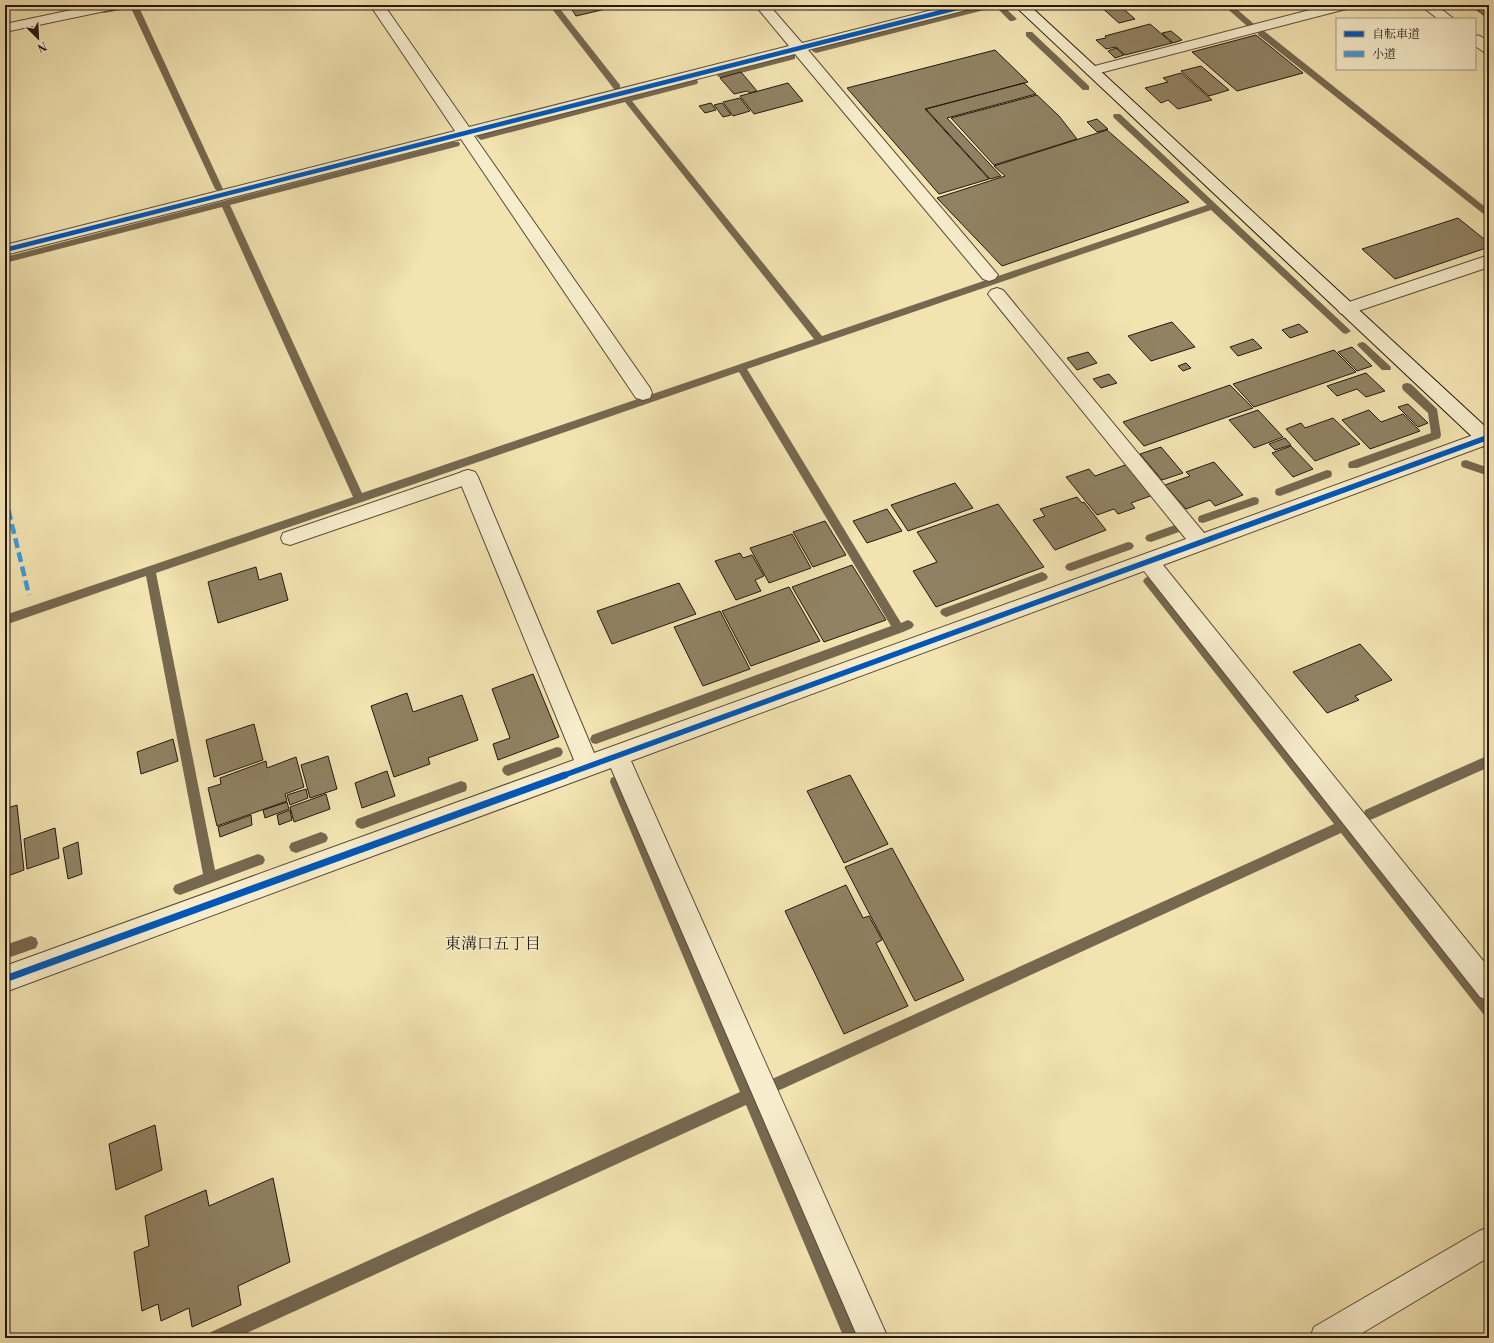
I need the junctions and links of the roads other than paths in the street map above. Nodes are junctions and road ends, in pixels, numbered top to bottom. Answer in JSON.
{"nodes":[{"id":1,"x":115,"y":5,"type":"edge"},
{"id":2,"x":377,"y":5,"type":"edge"},
{"id":3,"x":762,"y":5,"type":"edge"},
{"id":4,"x":969,"y":5,"type":"edge"},
{"id":5,"x":1021,"y":5,"type":"edge"},
{"id":6,"x":1345,"y":5,"type":"edge"},
{"id":7,"x":1427,"y":5,"type":"edge"},
{"id":8,"x":1446,"y":18,"type":"edge"},
{"id":9,"x":5,"y":28,"type":"edge"},
{"id":10,"x":1476,"y":40,"type":"edge"},
{"id":11,"x":798,"y":48,"type":"junction"},
{"id":12,"x":1489,"y":49,"type":"edge"},
{"id":13,"x":1092,"y":71,"type":"junction"},
{"id":14,"x":465,"y":133,"type":"junction"},
{"id":15,"x":5,"y":250,"type":"edge"},
{"id":16,"x":1489,"y":261,"type":"edge"},
{"id":17,"x":989,"y":275,"type":"dead end"},
{"id":18,"x":997,"y":294,"type":"dead end"},
{"id":19,"x":1346,"y":309,"type":"junction"},
{"id":20,"x":643,"y":393,"type":"dead end"},
{"id":21,"x":1487,"y":439,"type":"edge"},
{"id":22,"x":468,"y":477,"type":"joint"},
{"id":23,"x":290,"y":538,"type":"dead end"},
{"id":24,"x":1200,"y":542,"type":"junction"},
{"id":25,"x":1148,"y":561,"type":"junction"},
{"id":26,"x":617,"y":755,"type":"junction"},
{"id":27,"x":588,"y":766,"type":"junction"},
{"id":28,"x":5,"y":979,"type":"edge"},
{"id":29,"x":1489,"y":988,"type":"edge"},
{"id":30,"x":1489,"y":1241,"type":"edge"},
{"id":31,"x":873,"y":1338,"type":"edge"},
{"id":32,"x":1325,"y":1338,"type":"edge"}],
"edges":[{"from":1,"to":9,"type":"street"},
{"from":2,"to":14,"type":"street"},
{"from":3,"to":11,"type":"street"},
{"from":4,"to":11,"type":"street"},
{"from":5,"to":13,"type":"street"},
{"from":6,"to":13,"type":"street"},
{"from":7,"to":8,"type":"street"},
{"from":10,"to":12,"type":"street"},
{"from":11,"to":14,"type":"street"},
{"from":11,"to":17,"type":"street"},
{"from":13,"to":19,"type":"street"},
{"from":14,"to":15,"type":"street"},
{"from":14,"to":20,"type":"street"},
{"from":16,"to":19,"type":"street"},
{"from":18,"to":24,"type":"street"},
{"from":19,"to":21,"type":"street"},
{"from":21,"to":24,"type":"street"},
{"from":22,"to":23,"type":"lane"},
{"from":22,"to":27,"type":"street"},
{"from":24,"to":25,"type":"street"},
{"from":25,"to":26,"type":"street"},
{"from":25,"to":29,"type":"street"},
{"from":26,"to":27,"type":"street"},
{"from":26,"to":31,"type":"street"},
{"from":27,"to":28,"type":"street"},
{"from":30,"to":32,"type":"street"}]}
